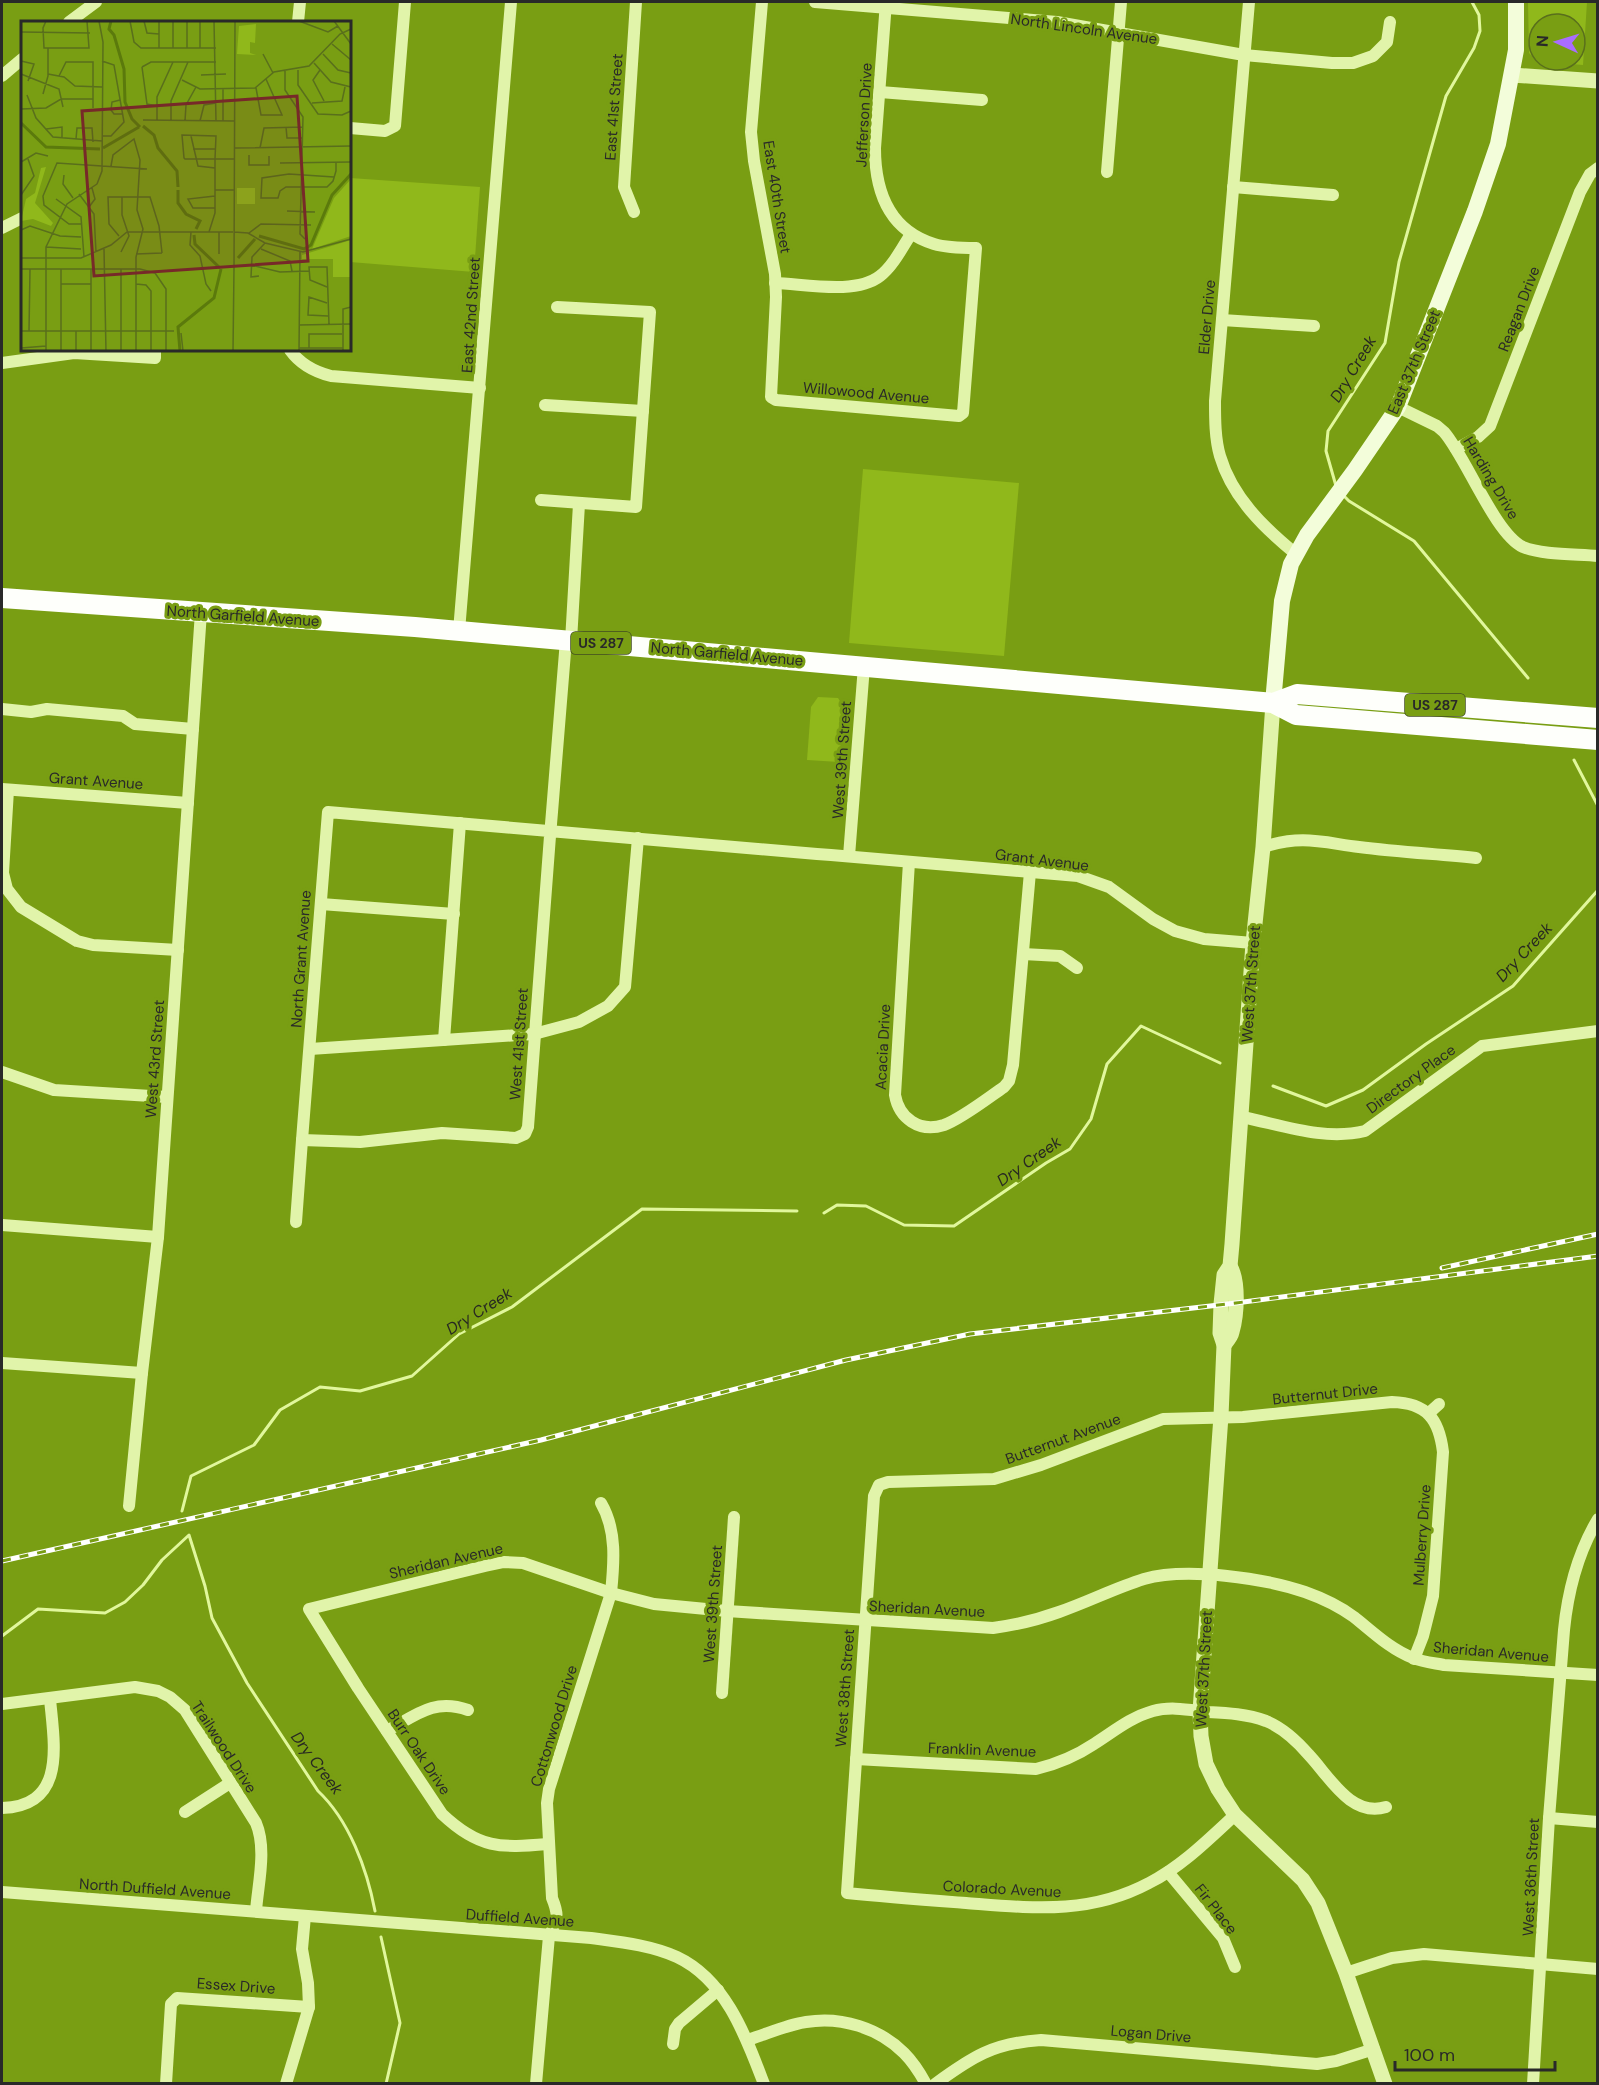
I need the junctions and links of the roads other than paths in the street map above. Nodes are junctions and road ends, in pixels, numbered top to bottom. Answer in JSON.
{"nodes":[{"id":1,"x":96,"y":2,"type":"edge"},
{"id":2,"x":300,"y":2,"type":"edge"},
{"id":3,"x":405,"y":2,"type":"edge"},
{"id":4,"x":510,"y":2,"type":"edge"},
{"id":5,"x":636,"y":2,"type":"edge"},
{"id":6,"x":762,"y":2,"type":"edge"},
{"id":7,"x":815,"y":2,"type":"edge"},
{"id":8,"x":1121,"y":2,"type":"edge"},
{"id":9,"x":1249,"y":2,"type":"edge"},
{"id":10,"x":1516,"y":2,"type":"edge"},
{"id":11,"x":886,"y":4,"type":"edge"},
{"id":12,"x":70,"y":21,"type":"edge"},
{"id":13,"x":298,"y":21,"type":"edge"},
{"id":14,"x":1390,"y":22,"type":"dead end"},
{"id":15,"x":1119,"y":32,"type":"junction"},
{"id":16,"x":1244,"y":55,"type":"junction"},
{"id":17,"x":21,"y":60,"type":"edge"},
{"id":18,"x":1512,"y":75,"type":"junction"},
{"id":19,"x":2,"y":76,"type":"edge"},
{"id":20,"x":1598,"y":81,"type":"edge"},
{"id":21,"x":880,"y":92,"type":"junction"},
{"id":22,"x":982,"y":100,"type":"dead end"},
{"id":23,"x":351,"y":128,"type":"edge"},
{"id":24,"x":1598,"y":168,"type":"edge"},
{"id":25,"x":1107,"y":172,"type":"dead end"},
{"id":26,"x":1233,"y":187,"type":"junction"},
{"id":27,"x":1333,"y":195,"type":"dead end"},
{"id":28,"x":634,"y":212,"type":"dead end"},
{"id":29,"x":21,"y":218,"type":"edge"},
{"id":30,"x":2,"y":228,"type":"edge"},
{"id":31,"x":911,"y":234,"type":"junction"},
{"id":32,"x":775,"y":283,"type":"junction"},
{"id":33,"x":557,"y":307,"type":"dead end"},
{"id":34,"x":1222,"y":320,"type":"junction"},
{"id":35,"x":1314,"y":326,"type":"dead end"},
{"id":36,"x":155,"y":351,"type":"edge"},
{"id":37,"x":291,"y":351,"type":"edge"},
{"id":38,"x":2,"y":363,"type":"edge"},
{"id":39,"x":480,"y":388,"type":"junction"},
{"id":40,"x":771,"y":397,"type":"joint"},
{"id":41,"x":545,"y":405,"type":"dead end"},
{"id":42,"x":1398,"y":407,"type":"junction"},
{"id":43,"x":643,"y":411,"type":"junction"},
{"id":44,"x":959,"y":416,"type":"joint"},
{"id":45,"x":1456,"y":449,"type":"junction"},
{"id":46,"x":541,"y":500,"type":"dead end"},
{"id":47,"x":579,"y":504,"type":"junction"},
{"id":48,"x":1296,"y":554,"type":"junction"},
{"id":49,"x":1598,"y":556,"type":"edge"},
{"id":50,"x":2,"y":598,"type":"edge"},
{"id":51,"x":201,"y":612,"type":"junction"},
{"id":52,"x":459,"y":631,"type":"junction"},
{"id":53,"x":568,"y":640,"type":"junction"},
{"id":54,"x":864,"y":666,"type":"junction"},
{"id":55,"x":1273,"y":703,"type":"junction"},
{"id":56,"x":2,"y":709,"type":"edge"},
{"id":57,"x":1598,"y":717,"type":"edge"},
{"id":58,"x":193,"y":729,"type":"junction"},
{"id":59,"x":1598,"y":740,"type":"edge"},
{"id":60,"x":5,"y":789,"type":"edge"},
{"id":61,"x":188,"y":803,"type":"junction"},
{"id":62,"x":460,"y":823,"type":"junction"},
{"id":63,"x":550,"y":831,"type":"junction"},
{"id":64,"x":638,"y":838,"type":"junction"},
{"id":65,"x":1263,"y":847,"type":"junction"},
{"id":66,"x":849,"y":856,"type":"junction"},
{"id":67,"x":1476,"y":858,"type":"dead end"},
{"id":68,"x":909,"y":862,"type":"junction"},
{"id":69,"x":1030,"y":872,"type":"junction"},
{"id":70,"x":321,"y":904,"type":"junction"},
{"id":71,"x":454,"y":914,"type":"junction"},
{"id":72,"x":1252,"y":943,"type":"junction"},
{"id":73,"x":178,"y":950,"type":"junction"},
{"id":74,"x":1023,"y":954,"type":"junction"},
{"id":75,"x":1077,"y":968,"type":"dead end"},
{"id":76,"x":1598,"y":1031,"type":"edge"},
{"id":77,"x":534,"y":1034,"type":"junction"},
{"id":78,"x":444,"y":1040,"type":"junction"},
{"id":79,"x":310,"y":1048,"type":"junction"},
{"id":80,"x":2,"y":1072,"type":"edge"},
{"id":81,"x":167,"y":1097,"type":"junction"},
{"id":82,"x":1242,"y":1117,"type":"junction"},
{"id":83,"x":302,"y":1140,"type":"junction"},
{"id":84,"x":296,"y":1222,"type":"dead end"},
{"id":85,"x":2,"y":1225,"type":"edge"},
{"id":86,"x":158,"y":1237,"type":"junction"},
{"id":87,"x":2,"y":1363,"type":"edge"},
{"id":88,"x":142,"y":1373,"type":"junction"},
{"id":89,"x":1439,"y":1404,"type":"dead end"},
{"id":90,"x":1429,"y":1413,"type":"junction"},
{"id":91,"x":1221,"y":1416,"type":"junction"},
{"id":92,"x":879,"y":1485,"type":"joint"},
{"id":93,"x":601,"y":1503,"type":"dead end"},
{"id":94,"x":129,"y":1506,"type":"dead end"},
{"id":95,"x":734,"y":1517,"type":"dead end"},
{"id":96,"x":1598,"y":1519,"type":"edge"},
{"id":97,"x":1210,"y":1576,"type":"junction"},
{"id":98,"x":611,"y":1593,"type":"junction"},
{"id":99,"x":309,"y":1609,"type":"joint"},
{"id":100,"x":727,"y":1611,"type":"junction"},
{"id":101,"x":865,"y":1620,"type":"junction"},
{"id":102,"x":1414,"y":1659,"type":"junction"},
{"id":103,"x":1560,"y":1673,"type":"junction"},
{"id":104,"x":1598,"y":1675,"type":"edge"},
{"id":105,"x":722,"y":1693,"type":"dead end"},
{"id":106,"x":50,"y":1699,"type":"junction"},
{"id":107,"x":2,"y":1704,"type":"edge"},
{"id":108,"x":468,"y":1710,"type":"dead end"},
{"id":109,"x":1200,"y":1711,"type":"junction"},
{"id":110,"x":387,"y":1731,"type":"junction"},
{"id":111,"x":856,"y":1759,"type":"junction"},
{"id":112,"x":230,"y":1783,"type":"junction"},
{"id":113,"x":1386,"y":1807,"type":"dead end"},
{"id":114,"x":2,"y":1808,"type":"edge"},
{"id":115,"x":184,"y":1812,"type":"dead end"},
{"id":116,"x":1235,"y":1815,"type":"junction"},
{"id":117,"x":1549,"y":1818,"type":"junction"},
{"id":118,"x":1598,"y":1821,"type":"edge"},
{"id":119,"x":548,"y":1844,"type":"junction"},
{"id":120,"x":1168,"y":1872,"type":"junction"},
{"id":121,"x":2,"y":1892,"type":"edge"},
{"id":122,"x":847,"y":1893,"type":"joint"},
{"id":123,"x":256,"y":1911,"type":"junction"},
{"id":124,"x":306,"y":1916,"type":"junction"},
{"id":125,"x":549,"y":1936,"type":"junction"},
{"id":126,"x":1541,"y":1964,"type":"junction"},
{"id":127,"x":1235,"y":1967,"type":"dead end"},
{"id":128,"x":1598,"y":1969,"type":"edge"},
{"id":129,"x":1346,"y":1973,"type":"junction"},
{"id":130,"x":718,"y":1990,"type":"junction"},
{"id":131,"x":309,"y":2007,"type":"junction"},
{"id":132,"x":747,"y":2040,"type":"junction"},
{"id":133,"x":673,"y":2044,"type":"dead end"},
{"id":134,"x":1374,"y":2049,"type":"junction"},
{"id":135,"x":166,"y":2084,"type":"edge"},
{"id":136,"x":286,"y":2084,"type":"edge"},
{"id":137,"x":537,"y":2084,"type":"edge"},
{"id":138,"x":764,"y":2084,"type":"edge"},
{"id":139,"x":926,"y":2084,"type":"edge"},
{"id":140,"x":934,"y":2084,"type":"edge"},
{"id":141,"x":1385,"y":2084,"type":"edge"},
{"id":142,"x":1533,"y":2084,"type":"edge"}],
"edges":[{"from":1,"to":12,"type":"street"},
{"from":2,"to":13,"type":"street"},
{"from":3,"to":23,"type":"street"},
{"from":4,"to":39,"type":"street","name":"East 42nd Street"},
{"from":5,"to":28,"type":"street","name":"East 41st Street"},
{"from":6,"to":32,"type":"street","name":"East 40th Street"},
{"from":7,"to":11,"type":"street","name":"North Lincoln Avenue"},
{"from":8,"to":15,"type":"street"},
{"from":9,"to":16,"type":"street","name":"Elder Drive"},
{"from":10,"to":18,"type":"main road","name":"East 37th Street"},
{"from":11,"to":15,"type":"street","name":"North Lincoln Avenue"},
{"from":11,"to":21,"type":"street","name":"Jefferson Drive"},
{"from":14,"to":16,"type":"street","name":"North Lincoln Avenue"},
{"from":15,"to":16,"type":"street","name":"North Lincoln Avenue"},
{"from":15,"to":25,"type":"street"},
{"from":16,"to":26,"type":"street","name":"Elder Drive"},
{"from":17,"to":19,"type":"street"},
{"from":18,"to":20,"type":"street"},
{"from":18,"to":42,"type":"main road","name":"East 37th Street"},
{"from":21,"to":22,"type":"street"},
{"from":21,"to":31,"type":"street","name":"Jefferson Drive"},
{"from":24,"to":45,"type":"street","name":"Reagan Drive"},
{"from":26,"to":27,"type":"street"},
{"from":26,"to":34,"type":"street","name":"Elder Drive"},
{"from":29,"to":30,"type":"street"},
{"from":31,"to":32,"type":"street"},
{"from":31,"to":44,"type":"street","name":"Jefferson Drive"},
{"from":32,"to":40,"type":"street","name":"East 40th Street"},
{"from":33,"to":43,"type":"street"},
{"from":34,"to":35,"type":"street"},
{"from":34,"to":48,"type":"street","name":"Elder Drive"},
{"from":36,"to":38,"type":"street"},
{"from":37,"to":39,"type":"street"},
{"from":39,"to":52,"type":"street","name":"East 42nd Street"},
{"from":40,"to":44,"type":"street","name":"Willowood Avenue"},
{"from":41,"to":43,"type":"street"},
{"from":42,"to":45,"type":"street","name":"Harding Drive"},
{"from":42,"to":48,"type":"main road","name":"East 37th Street"},
{"from":43,"to":47,"type":"street"},
{"from":45,"to":49,"type":"street","name":"Harding Drive"},
{"from":46,"to":47,"type":"street"},
{"from":47,"to":53,"type":"street","name":"West 41st Street"},
{"from":48,"to":55,"type":"main road","name":"East 37th Street"},
{"from":50,"to":51,"type":"highway","name":"North Garfield Avenue","number":"US 287"},
{"from":51,"to":52,"type":"highway","name":"North Garfield Avenue","number":"US 287"},
{"from":51,"to":58,"type":"street","name":"West 43rd Street"},
{"from":52,"to":53,"type":"highway","name":"North Garfield Avenue","number":"US 287"},
{"from":53,"to":54,"type":"highway","name":"North Garfield Avenue","number":"US 287"},
{"from":53,"to":63,"type":"street","name":"West 41st Street"},
{"from":54,"to":55,"type":"highway","name":"North Garfield Avenue","number":"US 287"},
{"from":54,"to":66,"type":"street","name":"West 39th Street"},
{"from":55,"to":57,"type":"highway","name":"North Garfield Avenue","number":"US 287"},
{"from":55,"to":59,"type":"highway","name":"North Garfield Avenue","number":"US 287"},
{"from":55,"to":65,"type":"street","name":"West 37th Street"},
{"from":56,"to":58,"type":"street"},
{"from":58,"to":61,"type":"street","name":"West 43rd Street"},
{"from":60,"to":61,"type":"street","name":"Grant Avenue"},
{"from":60,"to":73,"type":"street"},
{"from":61,"to":73,"type":"street","name":"West 43rd Street"},
{"from":62,"to":63,"type":"street","name":"North Grant Avenue"},
{"from":62,"to":70,"type":"street","name":"North Grant Avenue"},
{"from":62,"to":71,"type":"street"},
{"from":63,"to":64,"type":"street","name":"North Grant Avenue"},
{"from":63,"to":77,"type":"street","name":"West 41st Street"},
{"from":64,"to":66,"type":"street","name":"North Grant Avenue"},
{"from":64,"to":77,"type":"street","name":"North Grant Avenue"},
{"from":65,"to":67,"type":"street"},
{"from":65,"to":72,"type":"street","name":"West 37th Street"},
{"from":66,"to":68,"type":"street","name":"Grant Avenue"},
{"from":68,"to":69,"type":"street","name":"Grant Avenue"},
{"from":68,"to":74,"type":"street","name":"Acacia Drive"},
{"from":69,"to":72,"type":"street","name":"Grant Avenue"},
{"from":69,"to":74,"type":"street","name":"Acacia Drive"},
{"from":70,"to":71,"type":"street"},
{"from":70,"to":79,"type":"street","name":"North Grant Avenue"},
{"from":71,"to":78,"type":"street"},
{"from":72,"to":82,"type":"street","name":"West 37th Street"},
{"from":73,"to":81,"type":"street","name":"West 43rd Street"},
{"from":74,"to":75,"type":"street"},
{"from":76,"to":82,"type":"street","name":"Directory Place"},
{"from":77,"to":78,"type":"street","name":"North Grant Avenue"},
{"from":77,"to":83,"type":"street","name":"West 41st Street"},
{"from":78,"to":79,"type":"street","name":"North Grant Avenue"},
{"from":79,"to":83,"type":"street"},
{"from":80,"to":81,"type":"street"},
{"from":81,"to":86,"type":"street","name":"West 43rd Street"},
{"from":82,"to":91,"type":"street","name":"West 37th Street"},
{"from":83,"to":84,"type":"street"},
{"from":85,"to":86,"type":"street"},
{"from":86,"to":88,"type":"street","name":"West 43rd Street"},
{"from":87,"to":88,"type":"street"},
{"from":88,"to":94,"type":"street","name":"West 43rd Street"},
{"from":89,"to":90,"type":"street"},
{"from":90,"to":91,"type":"street","name":"Butternut Drive"},
{"from":90,"to":102,"type":"street","name":"Mulberry Drive"},
{"from":91,"to":92,"type":"street","name":"Butternut Avenue"},
{"from":91,"to":97,"type":"street","name":"West 37th Street"},
{"from":92,"to":101,"type":"street","name":"West 38th Street"},
{"from":93,"to":98,"type":"street","name":"Cottonwood Drive"},
{"from":95,"to":100,"type":"street","name":"West 39th Street"},
{"from":96,"to":103,"type":"street"},
{"from":97,"to":101,"type":"street","name":"Sheridan Avenue"},
{"from":97,"to":102,"type":"street","name":"Sheridan Avenue"},
{"from":97,"to":109,"type":"street","name":"West 37th Street"},
{"from":98,"to":99,"type":"street","name":"Sheridan Avenue"},
{"from":98,"to":100,"type":"street","name":"Sheridan Avenue"},
{"from":98,"to":119,"type":"street","name":"Cottonwood Drive"},
{"from":99,"to":110,"type":"street","name":"Burr Oak Drive"},
{"from":100,"to":101,"type":"street","name":"Sheridan Avenue"},
{"from":100,"to":105,"type":"street","name":"West 39th Street"},
{"from":101,"to":111,"type":"street","name":"West 38th Street"},
{"from":102,"to":103,"type":"street","name":"Sheridan Avenue"},
{"from":103,"to":104,"type":"street","name":"Sheridan Avenue"},
{"from":103,"to":117,"type":"street","name":"West 36th Street"},
{"from":106,"to":107,"type":"street","name":"Trailwood Drive"},
{"from":106,"to":112,"type":"street","name":"Trailwood Drive"},
{"from":106,"to":114,"type":"street"},
{"from":108,"to":110,"type":"street"},
{"from":109,"to":111,"type":"street","name":"Franklin Avenue"},
{"from":109,"to":113,"type":"street","name":"Franklin Avenue"},
{"from":109,"to":116,"type":"street","name":"West 37th Street"},
{"from":110,"to":119,"type":"street","name":"Burr Oak Drive"},
{"from":111,"to":122,"type":"street","name":"West 38th Street"},
{"from":112,"to":115,"type":"street"},
{"from":112,"to":123,"type":"street","name":"Trailwood Drive"},
{"from":116,"to":120,"type":"street","name":"Colorado Avenue"},
{"from":116,"to":129,"type":"street","name":"West 37th Street"},
{"from":117,"to":118,"type":"street"},
{"from":117,"to":126,"type":"street","name":"West 36th Street"},
{"from":119,"to":125,"type":"street","name":"Cottonwood Drive"},
{"from":120,"to":122,"type":"street","name":"Colorado Avenue"},
{"from":120,"to":127,"type":"street","name":"Fir Place"},
{"from":121,"to":123,"type":"street","name":"North Duffield Avenue"},
{"from":123,"to":124,"type":"street","name":"North Duffield Avenue"},
{"from":124,"to":125,"type":"street","name":"Duffield Avenue"},
{"from":124,"to":131,"type":"street"},
{"from":125,"to":130,"type":"street","name":"Duffield Avenue"},
{"from":125,"to":137,"type":"street","name":"Cottonwood Drive"},
{"from":126,"to":128,"type":"street"},
{"from":126,"to":129,"type":"street"},
{"from":126,"to":142,"type":"street","name":"West 36th Street"},
{"from":129,"to":134,"type":"street","name":"West 37th Street"},
{"from":130,"to":132,"type":"street"},
{"from":130,"to":133,"type":"street"},
{"from":131,"to":135,"type":"street","name":"Essex Drive"},
{"from":131,"to":136,"type":"street"},
{"from":132,"to":138,"type":"street"},
{"from":132,"to":139,"type":"street"},
{"from":134,"to":140,"type":"street","name":"Logan Drive"},
{"from":134,"to":141,"type":"street","name":"West 37th Street"}]}
